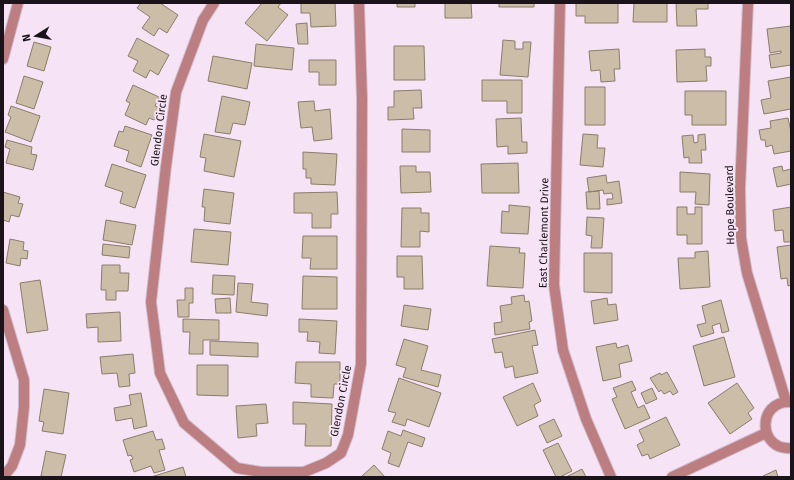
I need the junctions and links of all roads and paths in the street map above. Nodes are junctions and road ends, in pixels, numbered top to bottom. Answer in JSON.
{"nodes":[{"id":1,"x":18,"y":3,"type":"edge"},
{"id":2,"x":214,"y":3,"type":"edge"},
{"id":3,"x":359,"y":3,"type":"edge"},
{"id":4,"x":560,"y":3,"type":"edge"},
{"id":5,"x":748,"y":3,"type":"edge"},
{"id":6,"x":3,"y":59,"type":"edge"},
{"id":7,"x":3,"y":310,"type":"edge"},
{"id":8,"x":789,"y":401,"type":"edge"},
{"id":9,"x":766,"y":433,"type":"junction"},
{"id":10,"x":791,"y":448,"type":"edge"},
{"id":11,"x":236,"y":472,"type":"edge"},
{"id":12,"x":3,"y":477,"type":"edge"},
{"id":13,"x":611,"y":477,"type":"edge"},
{"id":14,"x":672,"y":477,"type":"edge"}],
"edges":[{"from":1,"to":6,"type":"street"},
{"from":2,"to":11,"type":"street","name":"Glendon Circle"},
{"from":3,"to":11,"type":"street","name":"Glendon Circle"},
{"from":4,"to":13,"type":"street","name":"East Charlemont Drive"},
{"from":5,"to":8,"type":"street","name":"Hope Boulevard"},
{"from":7,"to":12,"type":"street"},
{"from":8,"to":9,"type":"street"},
{"from":9,"to":10,"type":"street"},
{"from":9,"to":14,"type":"street"}]}
